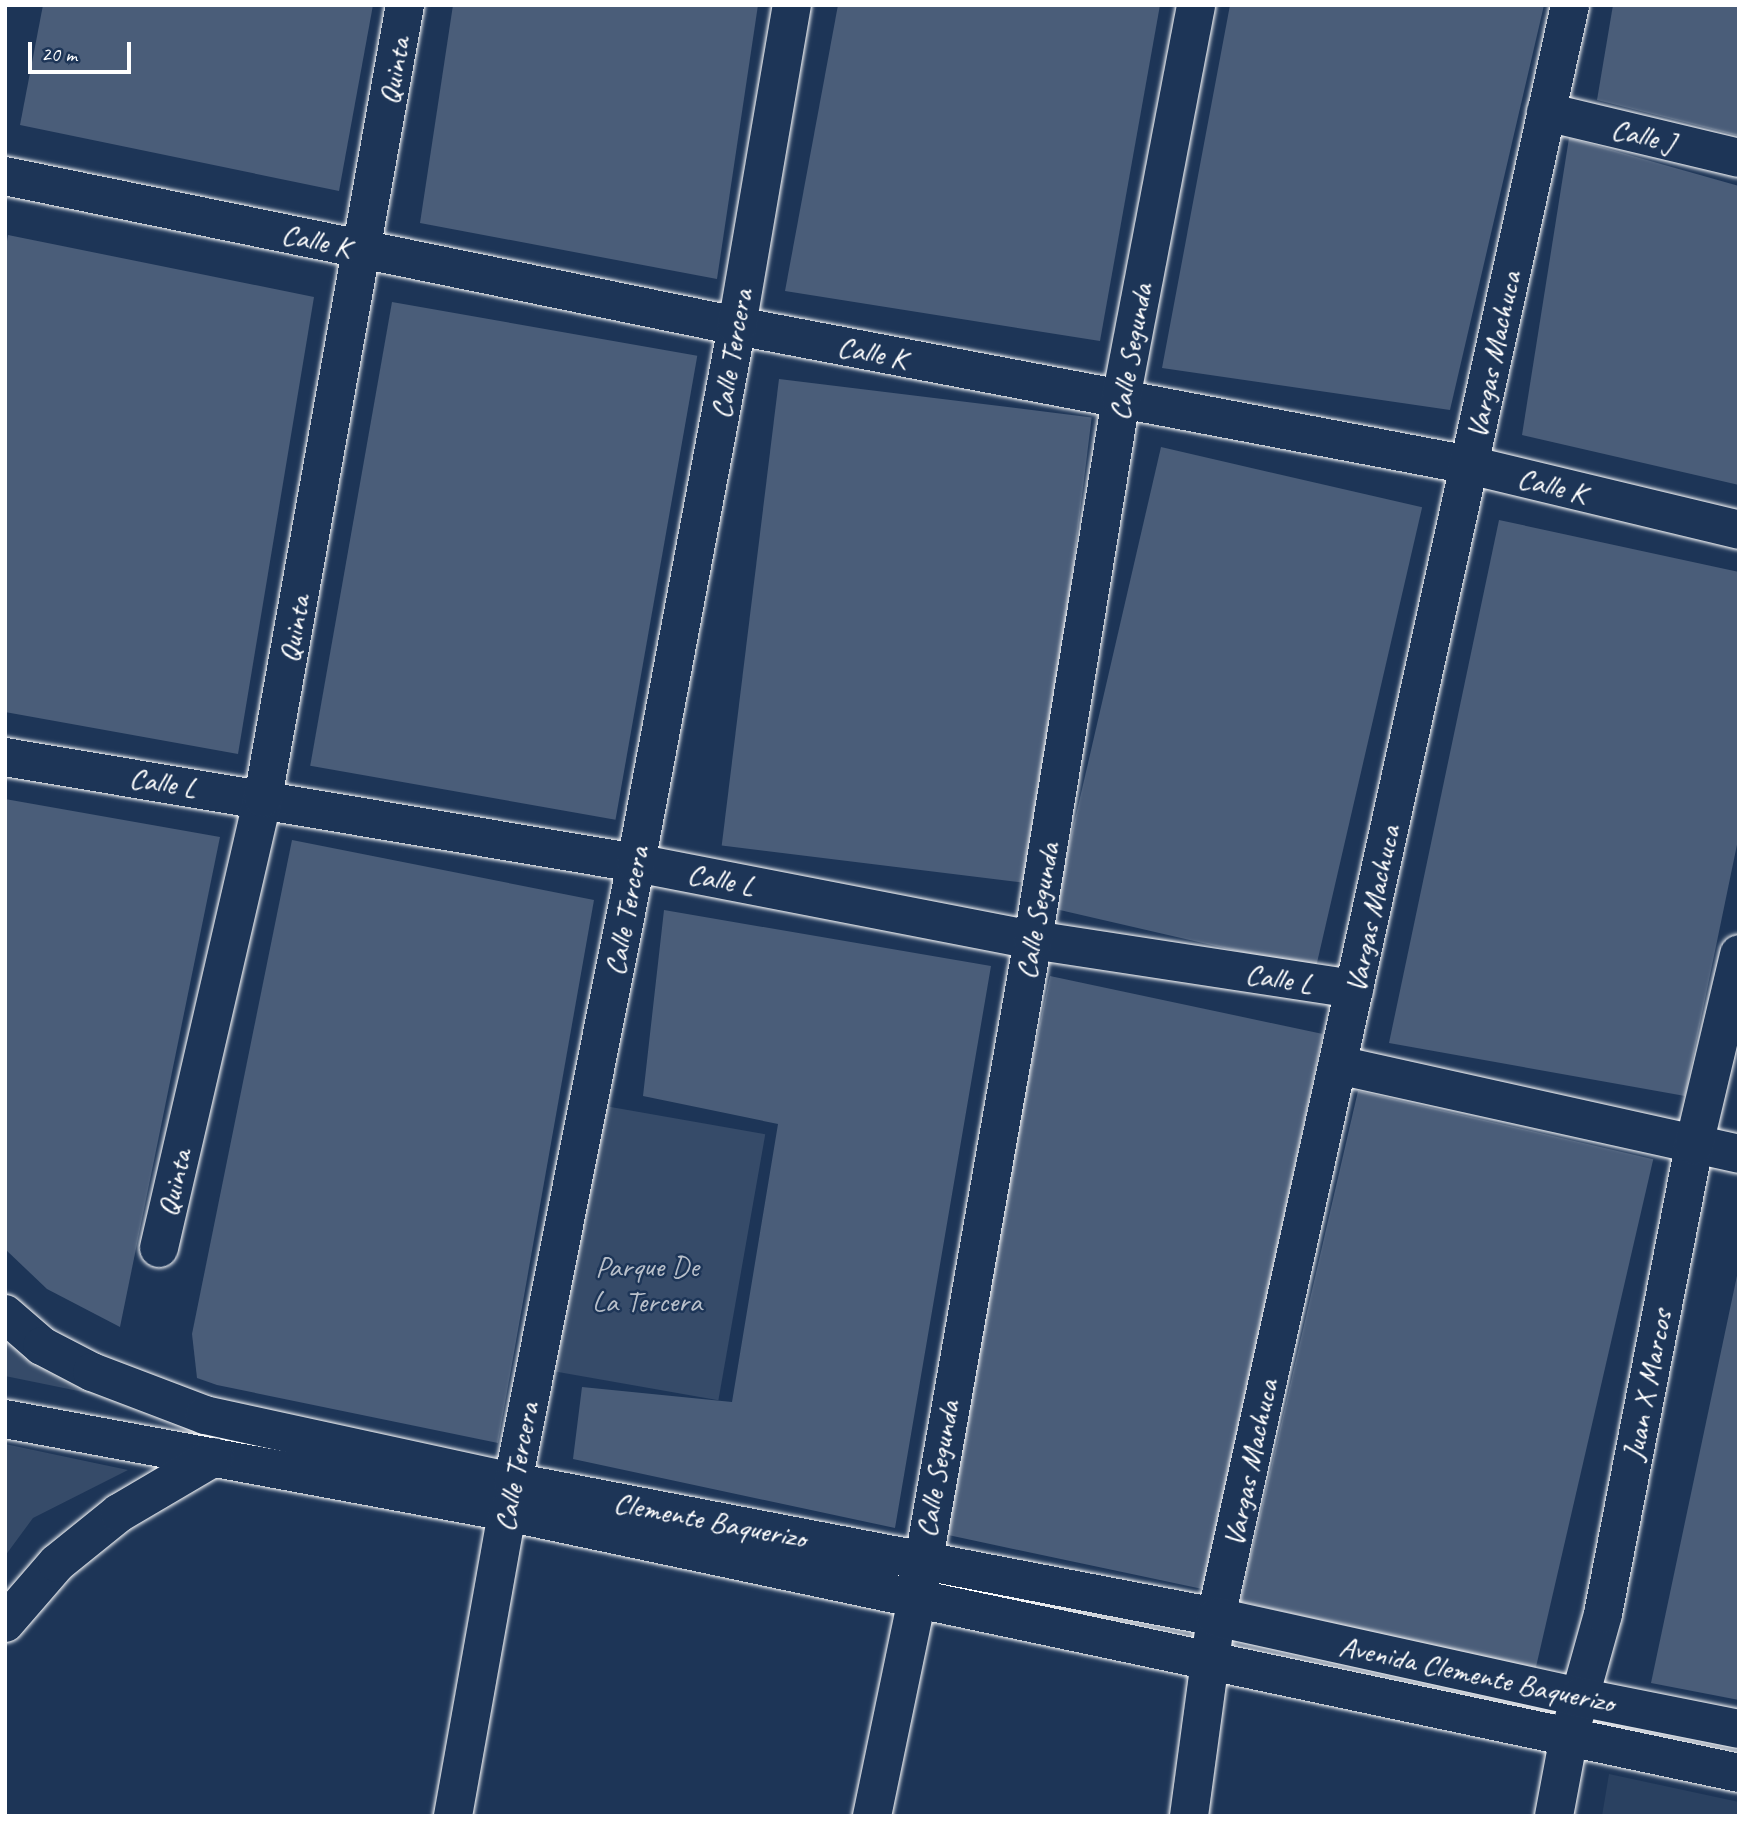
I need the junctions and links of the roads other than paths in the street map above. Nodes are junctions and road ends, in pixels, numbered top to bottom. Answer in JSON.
{"nodes":[{"id":1,"x":405,"y":5,"type":"edge"},
{"id":2,"x":792,"y":5,"type":"edge"},
{"id":3,"x":1196,"y":5,"type":"edge"},
{"id":4,"x":1570,"y":5,"type":"edge"},
{"id":5,"x":1546,"y":112,"type":"junction"},
{"id":6,"x":1739,"y":158,"type":"edge"},
{"id":7,"x":5,"y":176,"type":"edge"},
{"id":8,"x":364,"y":250,"type":"junction"},
{"id":9,"x":737,"y":326,"type":"junction"},
{"id":10,"x":1121,"y":399,"type":"junction"},
{"id":11,"x":1469,"y":465,"type":"junction"},
{"id":12,"x":1739,"y":530,"type":"edge"},
{"id":13,"x":5,"y":757,"type":"edge"},
{"id":14,"x":263,"y":798,"type":"junction"},
{"id":15,"x":636,"y":863,"type":"junction"},
{"id":16,"x":1033,"y":940,"type":"junction"},
{"id":17,"x":1739,"y":954,"type":"edge"},
{"id":18,"x":1354,"y":989,"type":"junction"},
{"id":19,"x":1338,"y":1065,"type":"junction"},
{"id":20,"x":1694,"y":1145,"type":"junction"},
{"id":21,"x":1739,"y":1154,"type":"edge"},
{"id":22,"x":159,"y":1248,"type":"dead end"},
{"id":23,"x":5,"y":1314,"type":"edge"},
{"id":24,"x":5,"y":1419,"type":"edge"},
{"id":25,"x":214,"y":1457,"type":"junction"},
{"id":26,"x":510,"y":1497,"type":"junction"},
{"id":27,"x":921,"y":1561,"type":"junction"},
{"id":28,"x":917,"y":1599,"type":"junction"},
{"id":29,"x":1216,"y":1617,"type":"junction"},
{"id":30,"x":5,"y":1623,"type":"edge"},
{"id":31,"x":1210,"y":1661,"type":"junction"},
{"id":32,"x":1579,"y":1697,"type":"junction"},
{"id":33,"x":1739,"y":1728,"type":"edge"},
{"id":34,"x":1569,"y":1737,"type":"junction"},
{"id":35,"x":1739,"y":1773,"type":"edge"},
{"id":36,"x":453,"y":1816,"type":"edge"},
{"id":37,"x":872,"y":1816,"type":"edge"},
{"id":38,"x":1189,"y":1816,"type":"edge"},
{"id":39,"x":1554,"y":1816,"type":"edge"}],
"edges":[{"from":1,"to":8,"type":"main road","name":"Quinta"},
{"from":2,"to":9,"type":"main road","name":"Calle Tercera"},
{"from":3,"to":10,"type":"main road","name":"Calle Segunda"},
{"from":4,"to":5,"type":"main road","name":"Vargas Machuca"},
{"from":5,"to":6,"type":"main road","name":"Calle J"},
{"from":5,"to":11,"type":"main road","name":"Vargas Machuca"},
{"from":7,"to":8,"type":"main road","name":"Calle K"},
{"from":8,"to":9,"type":"main road","name":"Calle K"},
{"from":8,"to":14,"type":"main road","name":"Quinta"},
{"from":9,"to":10,"type":"main road","name":"Calle K"},
{"from":9,"to":15,"type":"main road","name":"Calle Tercera"},
{"from":10,"to":11,"type":"main road","name":"Calle K"},
{"from":10,"to":16,"type":"main road","name":"Calle Segunda"},
{"from":11,"to":12,"type":"main road","name":"Calle K"},
{"from":11,"to":18,"type":"main road","name":"Vargas Machuca"},
{"from":13,"to":14,"type":"main road","name":"Calle L"},
{"from":14,"to":15,"type":"main road","name":"Calle L"},
{"from":14,"to":22,"type":"main road","name":"Quinta"},
{"from":15,"to":16,"type":"main road","name":"Calle L"},
{"from":15,"to":26,"type":"main road","name":"Calle Tercera"},
{"from":16,"to":18,"type":"main road","name":"Calle L"},
{"from":16,"to":27,"type":"main road","name":"Calle Segunda"},
{"from":17,"to":20,"type":"main road","name":"Juan X Marcos"},
{"from":18,"to":19,"type":"main road","name":"Vargas Machuca"},
{"from":19,"to":20,"type":"main road"},
{"from":19,"to":29,"type":"main road","name":"Vargas Machuca"},
{"from":20,"to":21,"type":"main road"},
{"from":20,"to":32,"type":"main road","name":"Juan X Marcos"},
{"from":23,"to":26,"type":"main road","name":"Clemente Baquerizo"},
{"from":24,"to":25,"type":"main road"},
{"from":25,"to":26,"type":"main road"},
{"from":25,"to":30,"type":"main road"},
{"from":26,"to":27,"type":"main road","name":"Clemente Baquerizo"},
{"from":26,"to":28,"type":"main road"},
{"from":26,"to":36,"type":"main road","name":"Calle Tercera"},
{"from":27,"to":28,"type":"main road","name":"Calle Segunda"},
{"from":27,"to":29,"type":"main road","name":"Clemente Baquerizo"},
{"from":28,"to":31,"type":"main road"},
{"from":28,"to":37,"type":"main road","name":"Calle Segunda"},
{"from":29,"to":31,"type":"main road","name":"Vargas Machuca"},
{"from":29,"to":32,"type":"main road","name":"Avenida Clemente Baquerizo"},
{"from":31,"to":34,"type":"main road"},
{"from":31,"to":38,"type":"main road","name":"Vargas Machuca"},
{"from":32,"to":33,"type":"main road","name":"Avenida Clemente Baquerizo"},
{"from":32,"to":34,"type":"main road","name":"Juan X Marcos"},
{"from":34,"to":35,"type":"main road"},
{"from":34,"to":39,"type":"main road","name":"Juan X Marcos"}]}
